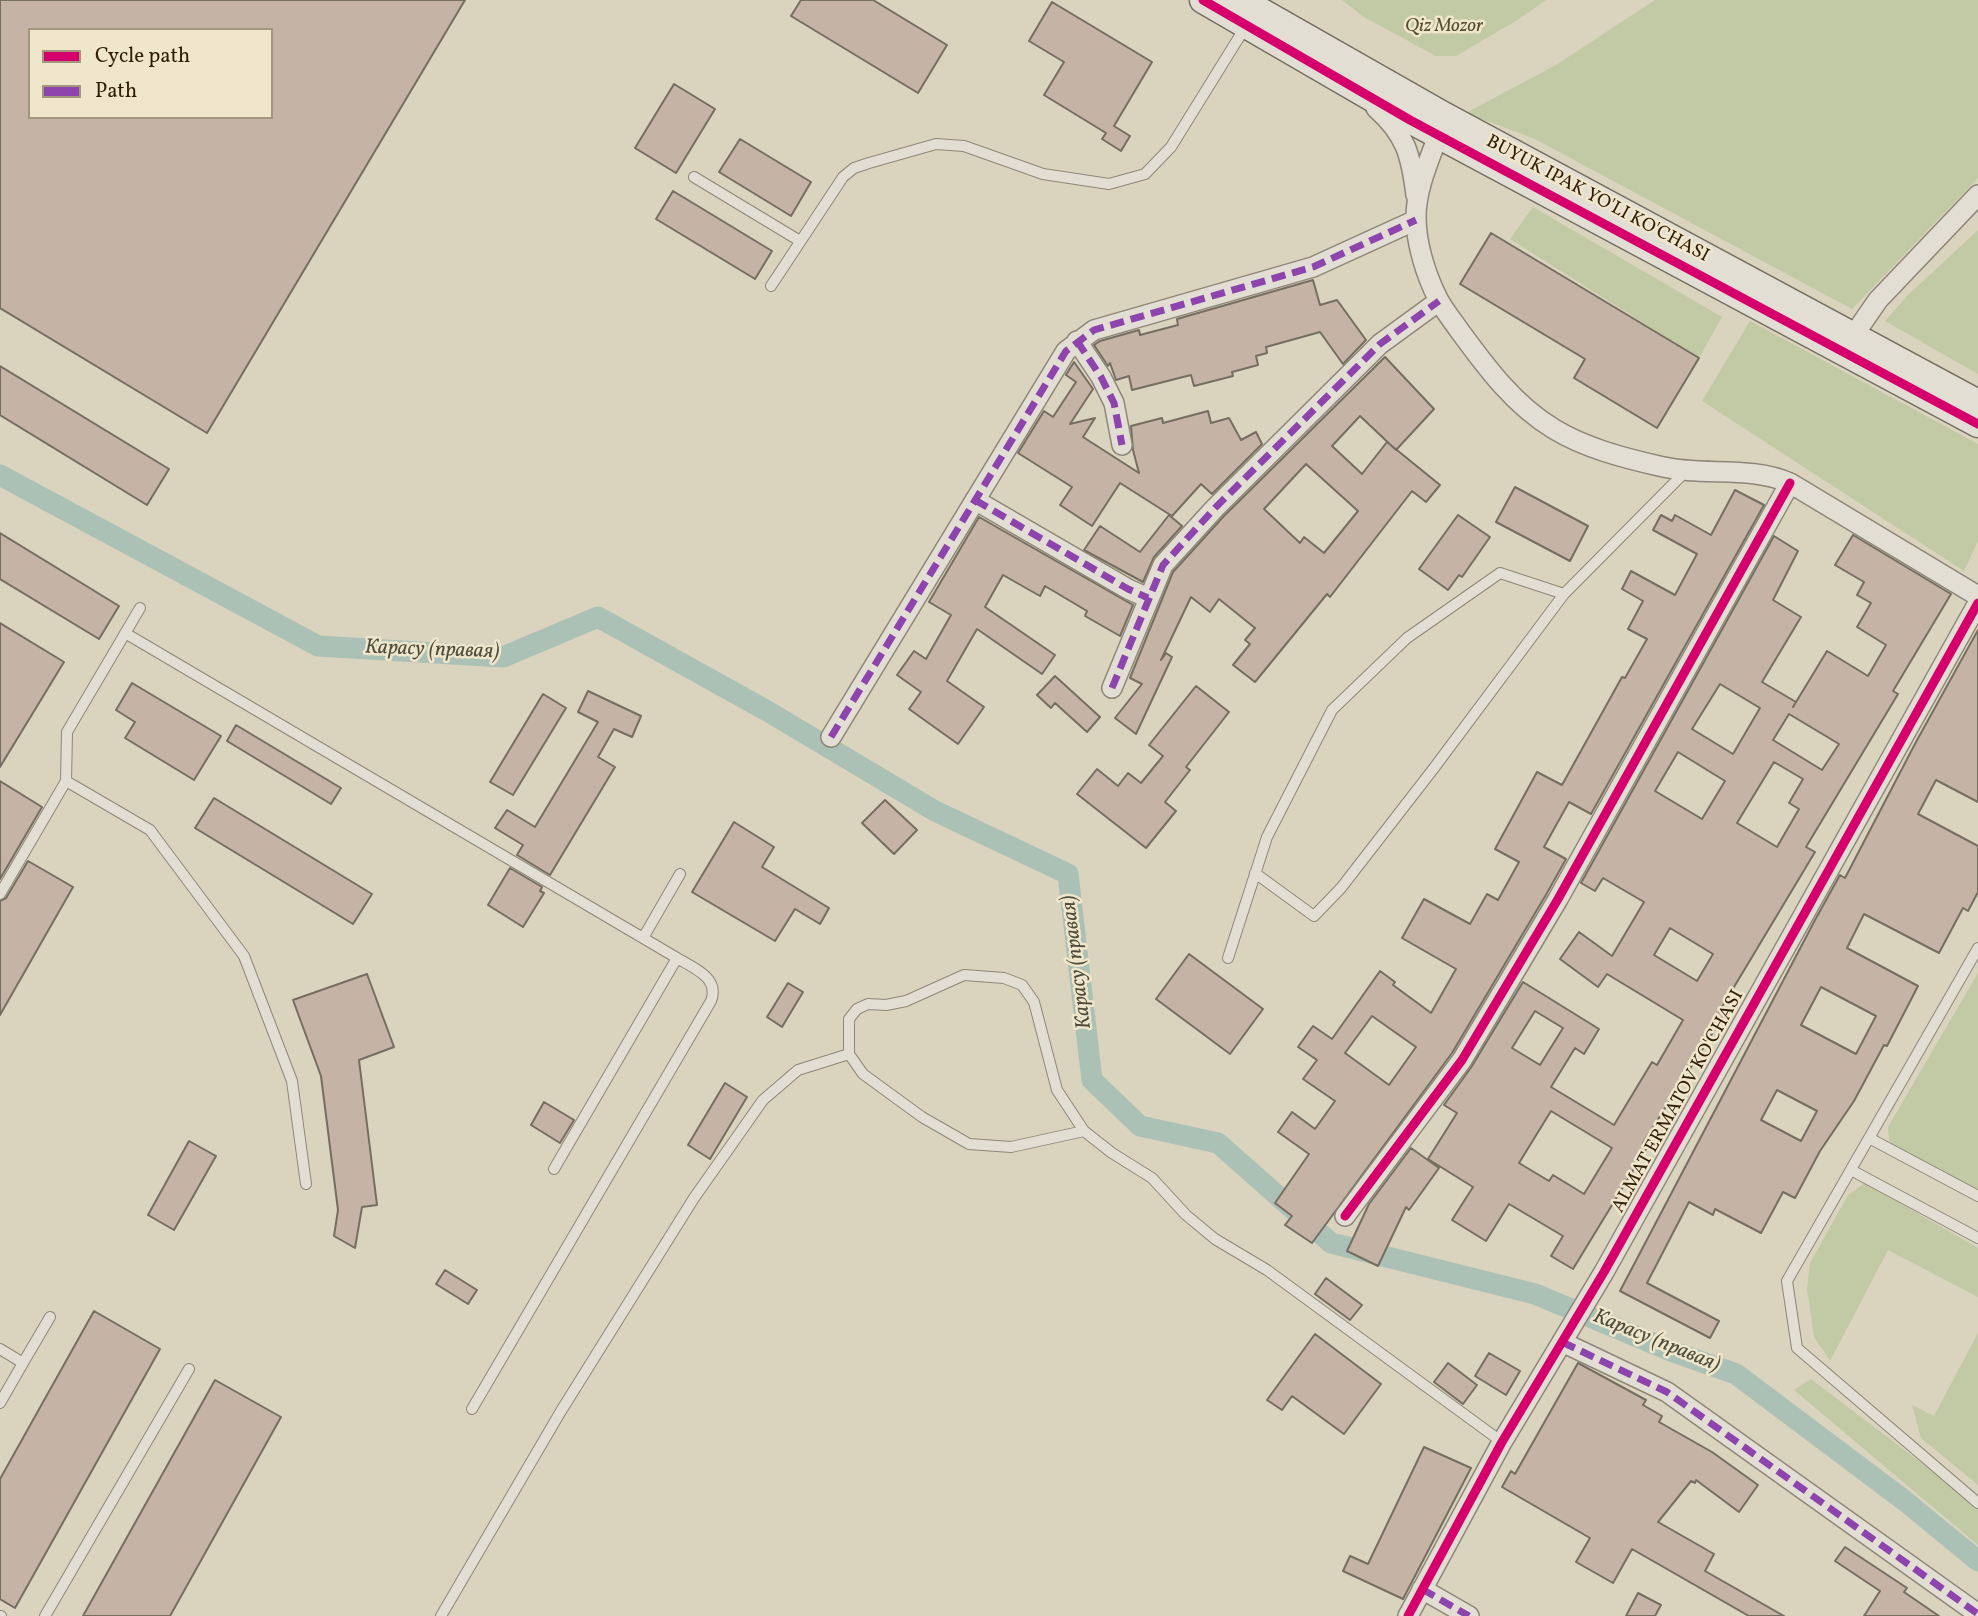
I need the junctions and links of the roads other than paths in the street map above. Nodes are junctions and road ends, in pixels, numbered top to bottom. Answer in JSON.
{"nodes":[{"id":1,"x":1203,"y":0,"type":"edge"},
{"id":2,"x":1244,"y":13,"type":"edge"},
{"id":3,"x":1355,"y":88,"type":"junction"},
{"id":4,"x":1442,"y":126,"type":"junction"},
{"id":5,"x":694,"y":177,"type":"dead end"},
{"id":6,"x":1978,"y":195,"type":"edge"},
{"id":7,"x":1417,"y":200,"type":"junction"},
{"id":8,"x":1416,"y":220,"type":"junction"},
{"id":9,"x":800,"y":241,"type":"junction"},
{"id":10,"x":771,"y":286,"type":"dead end"},
{"id":11,"x":1439,"y":301,"type":"junction"},
{"id":12,"x":1077,"y":341,"type":"junction"},
{"id":13,"x":1847,"y":343,"type":"junction"},
{"id":14,"x":1978,"y":403,"type":"edge"},
{"id":15,"x":1978,"y":424,"type":"edge"},
{"id":16,"x":1122,"y":445,"type":"dead end"},
{"id":17,"x":1685,"y":472,"type":"junction"},
{"id":18,"x":1790,"y":483,"type":"junction"},
{"id":19,"x":975,"y":500,"type":"junction"},
{"id":20,"x":1564,"y":594,"type":"junction"},
{"id":21,"x":1978,"y":596,"type":"edge"},
{"id":22,"x":1148,"y":598,"type":"junction"},
{"id":23,"x":1978,"y":603,"type":"edge"},
{"id":24,"x":140,"y":608,"type":"dead end"},
{"id":25,"x":125,"y":633,"type":"junction"},
{"id":26,"x":1112,"y":688,"type":"dead end"},
{"id":27,"x":831,"y":737,"type":"dead end"},
{"id":28,"x":66,"y":781,"type":"junction"},
{"id":29,"x":1255,"y":873,"type":"junction"},
{"id":30,"x":680,"y":874,"type":"dead end"},
{"id":31,"x":0,"y":894,"type":"edge"},
{"id":32,"x":643,"y":938,"type":"junction"},
{"id":33,"x":1978,"y":948,"type":"edge"},
{"id":34,"x":677,"y":958,"type":"junction"},
{"id":35,"x":1228,"y":958,"type":"dead end"},
{"id":36,"x":849,"y":1054,"type":"junction"},
{"id":37,"x":1084,"y":1131,"type":"junction"},
{"id":38,"x":1869,"y":1138,"type":"junction"},
{"id":39,"x":554,"y":1169,"type":"dead end"},
{"id":40,"x":1851,"y":1170,"type":"junction"},
{"id":41,"x":306,"y":1184,"type":"dead end"},
{"id":42,"x":1978,"y":1196,"type":"edge"},
{"id":43,"x":1345,"y":1216,"type":"dead end"},
{"id":44,"x":1978,"y":1238,"type":"edge"},
{"id":45,"x":50,"y":1317,"type":"dead end"},
{"id":46,"x":1564,"y":1338,"type":"junction"},
{"id":47,"x":0,"y":1349,"type":"edge"},
{"id":48,"x":23,"y":1363,"type":"junction"},
{"id":49,"x":189,"y":1369,"type":"dead end"},
{"id":50,"x":0,"y":1403,"type":"edge"},
{"id":51,"x":472,"y":1409,"type":"dead end"},
{"id":52,"x":1502,"y":1441,"type":"junction"},
{"id":53,"x":1978,"y":1503,"type":"edge"},
{"id":54,"x":1422,"y":1589,"type":"junction"},
{"id":55,"x":1978,"y":1614,"type":"edge"},
{"id":56,"x":45,"y":1616,"type":"edge"},
{"id":57,"x":442,"y":1616,"type":"edge"},
{"id":58,"x":1408,"y":1616,"type":"edge"},
{"id":59,"x":1469,"y":1616,"type":"edge"}],
"edges":[{"from":1,"to":2,"type":"street","name":"BUYUK IPAK YO'LI KO'CHASI"},
{"from":2,"to":3,"type":"street","name":"BUYUK IPAK YO'LI KO'CHASI"},
{"from":2,"to":4,"type":"street","name":"BUYUK IPAK YO'LI KO'CHASI"},
{"from":2,"to":9,"type":"lane"},
{"from":3,"to":4,"type":"street","name":"BUYUK IPAK YO'LI KO'CHASI"},
{"from":3,"to":7,"type":"street"},
{"from":4,"to":7,"type":"street"},
{"from":4,"to":13,"type":"street","name":"BUYUK IPAK YO'LI KO'CHASI"},
{"from":5,"to":9,"type":"lane"},
{"from":6,"to":13,"type":"street"},
{"from":7,"to":8,"type":"street"},
{"from":8,"to":11,"type":"street"},
{"from":8,"to":12,"type":"street"},
{"from":9,"to":10,"type":"lane"},
{"from":11,"to":17,"type":"street"},
{"from":11,"to":22,"type":"street"},
{"from":12,"to":16,"type":"street"},
{"from":12,"to":19,"type":"street"},
{"from":13,"to":14,"type":"street","name":"BUYUK IPAK YO'LI KO'CHASI"},
{"from":13,"to":15,"type":"street","name":"BUYUK IPAK YO'LI KO'CHASI"},
{"from":17,"to":18,"type":"street"},
{"from":17,"to":20,"type":"lane"},
{"from":18,"to":21,"type":"street"},
{"from":18,"to":43,"type":"street"},
{"from":19,"to":22,"type":"street"},
{"from":19,"to":27,"type":"street"},
{"from":20,"to":29,"type":"lane"},
{"from":20,"to":29,"type":"lane"},
{"from":22,"to":26,"type":"street"},
{"from":23,"to":46,"type":"street","name":"ALMAT ERMATOV KO'CHASI"},
{"from":24,"to":25,"type":"lane"},
{"from":25,"to":28,"type":"lane"},
{"from":25,"to":32,"type":"lane"},
{"from":28,"to":31,"type":"lane"},
{"from":28,"to":41,"type":"lane"},
{"from":29,"to":35,"type":"lane"},
{"from":30,"to":32,"type":"lane"},
{"from":32,"to":34,"type":"lane"},
{"from":33,"to":38,"type":"lane"},
{"from":34,"to":39,"type":"lane"},
{"from":34,"to":51,"type":"lane"},
{"from":36,"to":37,"type":"lane"},
{"from":36,"to":37,"type":"lane"},
{"from":36,"to":57,"type":"lane"},
{"from":37,"to":52,"type":"lane"},
{"from":38,"to":40,"type":"lane"},
{"from":38,"to":42,"type":"lane"},
{"from":40,"to":44,"type":"lane"},
{"from":40,"to":53,"type":"lane"},
{"from":45,"to":48,"type":"lane"},
{"from":46,"to":52,"type":"street","name":"ALMAT ERMATOV KO'CHASI"},
{"from":46,"to":55,"type":"street"},
{"from":47,"to":48,"type":"lane"},
{"from":48,"to":50,"type":"lane"},
{"from":49,"to":56,"type":"lane"},
{"from":52,"to":54,"type":"street","name":"ALMAT ERMATOV KO'CHASI"},
{"from":54,"to":58,"type":"street","name":"ALMAT ERMATOV KO'CHASI"},
{"from":54,"to":59,"type":"street"}]}
